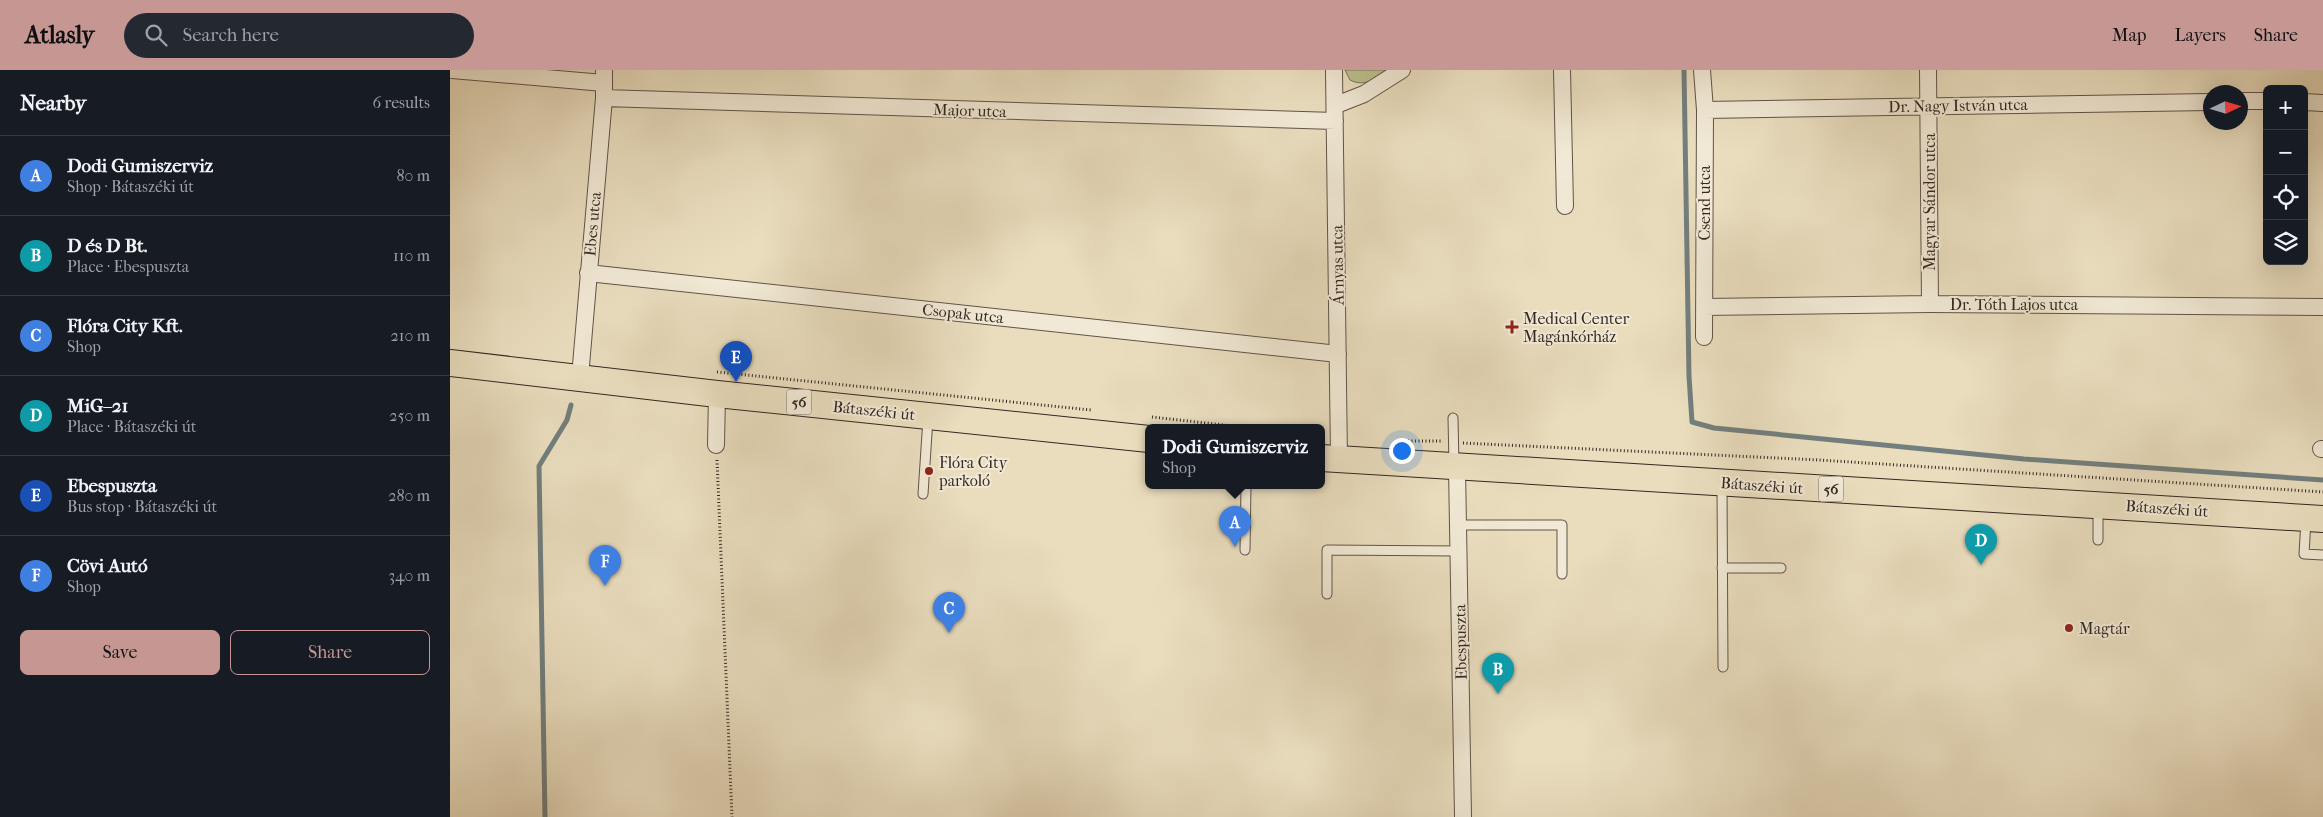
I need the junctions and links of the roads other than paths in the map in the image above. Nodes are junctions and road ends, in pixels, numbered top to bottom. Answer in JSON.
{"nodes":[{"id":1,"x":452,"y":70,"type":"edge"},
{"id":2,"x":1334,"y":70,"type":"edge"},
{"id":3,"x":1402,"y":70,"type":"edge"},
{"id":4,"x":1562,"y":70,"type":"edge"},
{"id":5,"x":1702,"y":70,"type":"edge"},
{"id":6,"x":1928,"y":70,"type":"edge"},
{"id":7,"x":604,"y":84,"type":"edge"},
{"id":8,"x":2248,"y":101,"type":"edge"},
{"id":9,"x":2263,"y":101,"type":"edge"},
{"id":10,"x":2203,"y":102,"type":"edge"},
{"id":11,"x":2308,"y":102,"type":"edge"},
{"id":12,"x":2323,"y":103,"type":"edge"},
{"id":13,"x":1928,"y":105,"type":"junction"},
{"id":14,"x":1705,"y":110,"type":"junction"},
{"id":15,"x":1336,"y":113,"type":"junction"},
{"id":16,"x":1565,"y":206,"type":"dead end"},
{"id":17,"x":588,"y":273,"type":"junction"},
{"id":18,"x":1930,"y":304,"type":"junction"},
{"id":19,"x":1704,"y":307,"type":"junction"},
{"id":20,"x":2323,"y":307,"type":"edge"},
{"id":21,"x":1704,"y":336,"type":"dead end"},
{"id":22,"x":1338,"y":354,"type":"junction"},
{"id":23,"x":450,"y":363,"type":"edge"},
{"id":24,"x":580,"y":377,"type":"junction"},
{"id":25,"x":717,"y":394,"type":"junction"},
{"id":26,"x":928,"y":415,"type":"junction"},
{"id":27,"x":1453,"y":418,"type":"dead end"},
{"id":28,"x":1145,"y":439,"type":"edge"},
{"id":29,"x":716,"y":445,"type":"road end"},
{"id":30,"x":1330,"y":459,"type":"edge"},
{"id":31,"x":1455,"y":468,"type":"junction"},
{"id":32,"x":1722,"y":482,"type":"junction"},
{"id":33,"x":1246,"y":489,"type":"edge"},
{"id":34,"x":923,"y":494,"type":"dead end"},
{"id":35,"x":2098,"y":504,"type":"junction"},
{"id":36,"x":2314,"y":518,"type":"edge"},
{"id":37,"x":1458,"y":525,"type":"junction"},
{"id":38,"x":2098,"y":540,"type":"dead end"},
{"id":39,"x":1245,"y":550,"type":"dead end"},
{"id":40,"x":1458,"y":551,"type":"junction"},
{"id":41,"x":2323,"y":555,"type":"edge"},
{"id":42,"x":1722,"y":568,"type":"junction"},
{"id":43,"x":1781,"y":568,"type":"dead end"},
{"id":44,"x":1562,"y":574,"type":"dead end"},
{"id":45,"x":1327,"y":594,"type":"dead end"},
{"id":46,"x":1723,"y":667,"type":"dead end"},
{"id":47,"x":1463,"y":817,"type":"edge"}],
"edges":[{"from":1,"to":7,"type":"street","name":"Major utca"},
{"from":2,"to":15,"type":"street","name":"Árnyas utca"},
{"from":3,"to":15,"type":"street"},
{"from":4,"to":16,"type":"street"},
{"from":5,"to":14,"type":"street","name":"Csend utca"},
{"from":6,"to":13,"type":"street","name":"Magyar Sándor utca"},
{"from":7,"to":15,"type":"street","name":"Major utca"},
{"from":7,"to":17,"type":"street","name":"Ebes utca"},
{"from":8,"to":9,"type":"street"},
{"from":10,"to":13,"type":"street","name":"Dr. Nagy István utca"},
{"from":11,"to":12,"type":"street"},
{"from":13,"to":14,"type":"street","name":"Dr. Nagy István utca"},
{"from":13,"to":18,"type":"street","name":"Magyar Sándor utca"},
{"from":14,"to":19,"type":"street","name":"Csend utca"},
{"from":15,"to":22,"type":"street","name":"Árnyas utca"},
{"from":17,"to":22,"type":"street","name":"Csopak utca"},
{"from":17,"to":24,"type":"street","name":"Ebes utca"},
{"from":18,"to":19,"type":"street","name":"Dr. Tóth Lajos utca"},
{"from":18,"to":20,"type":"street","name":"Dr. Tóth Lajos utca"},
{"from":19,"to":21,"type":"street","name":"Csend utca"},
{"from":22,"to":30,"type":"street","name":"Árnyas utca"},
{"from":23,"to":24,"type":"main road","name":"Bátaszéki út","number":"56"},
{"from":24,"to":25,"type":"main road","name":"Bátaszéki út","number":"56"},
{"from":25,"to":26,"type":"main road","name":"Bátaszéki út","number":"56"},
{"from":25,"to":29,"type":"street"},
{"from":26,"to":28,"type":"main road","name":"Bátaszéki út","number":"56"},
{"from":26,"to":34,"type":"lane"},
{"from":27,"to":31,"type":"lane"},
{"from":30,"to":31,"type":"main road","name":"Bátaszéki út","number":"56"},
{"from":31,"to":32,"type":"main road","name":"Bátaszéki út","number":"56"},
{"from":31,"to":37,"type":"street","name":"Ebespuszta"},
{"from":32,"to":35,"type":"main road","name":"Bátaszéki út","number":"56"},
{"from":32,"to":42,"type":"lane"},
{"from":33,"to":39,"type":"lane"},
{"from":35,"to":36,"type":"main road","name":"Bátaszéki út","number":"56"},
{"from":35,"to":38,"type":"lane"},
{"from":36,"to":41,"type":"lane"},
{"from":37,"to":40,"type":"street","name":"Ebespuszta"},
{"from":37,"to":44,"type":"lane"},
{"from":40,"to":45,"type":"lane"},
{"from":40,"to":47,"type":"street","name":"Ebespuszta"},
{"from":42,"to":43,"type":"lane"},
{"from":42,"to":46,"type":"lane"}]}
